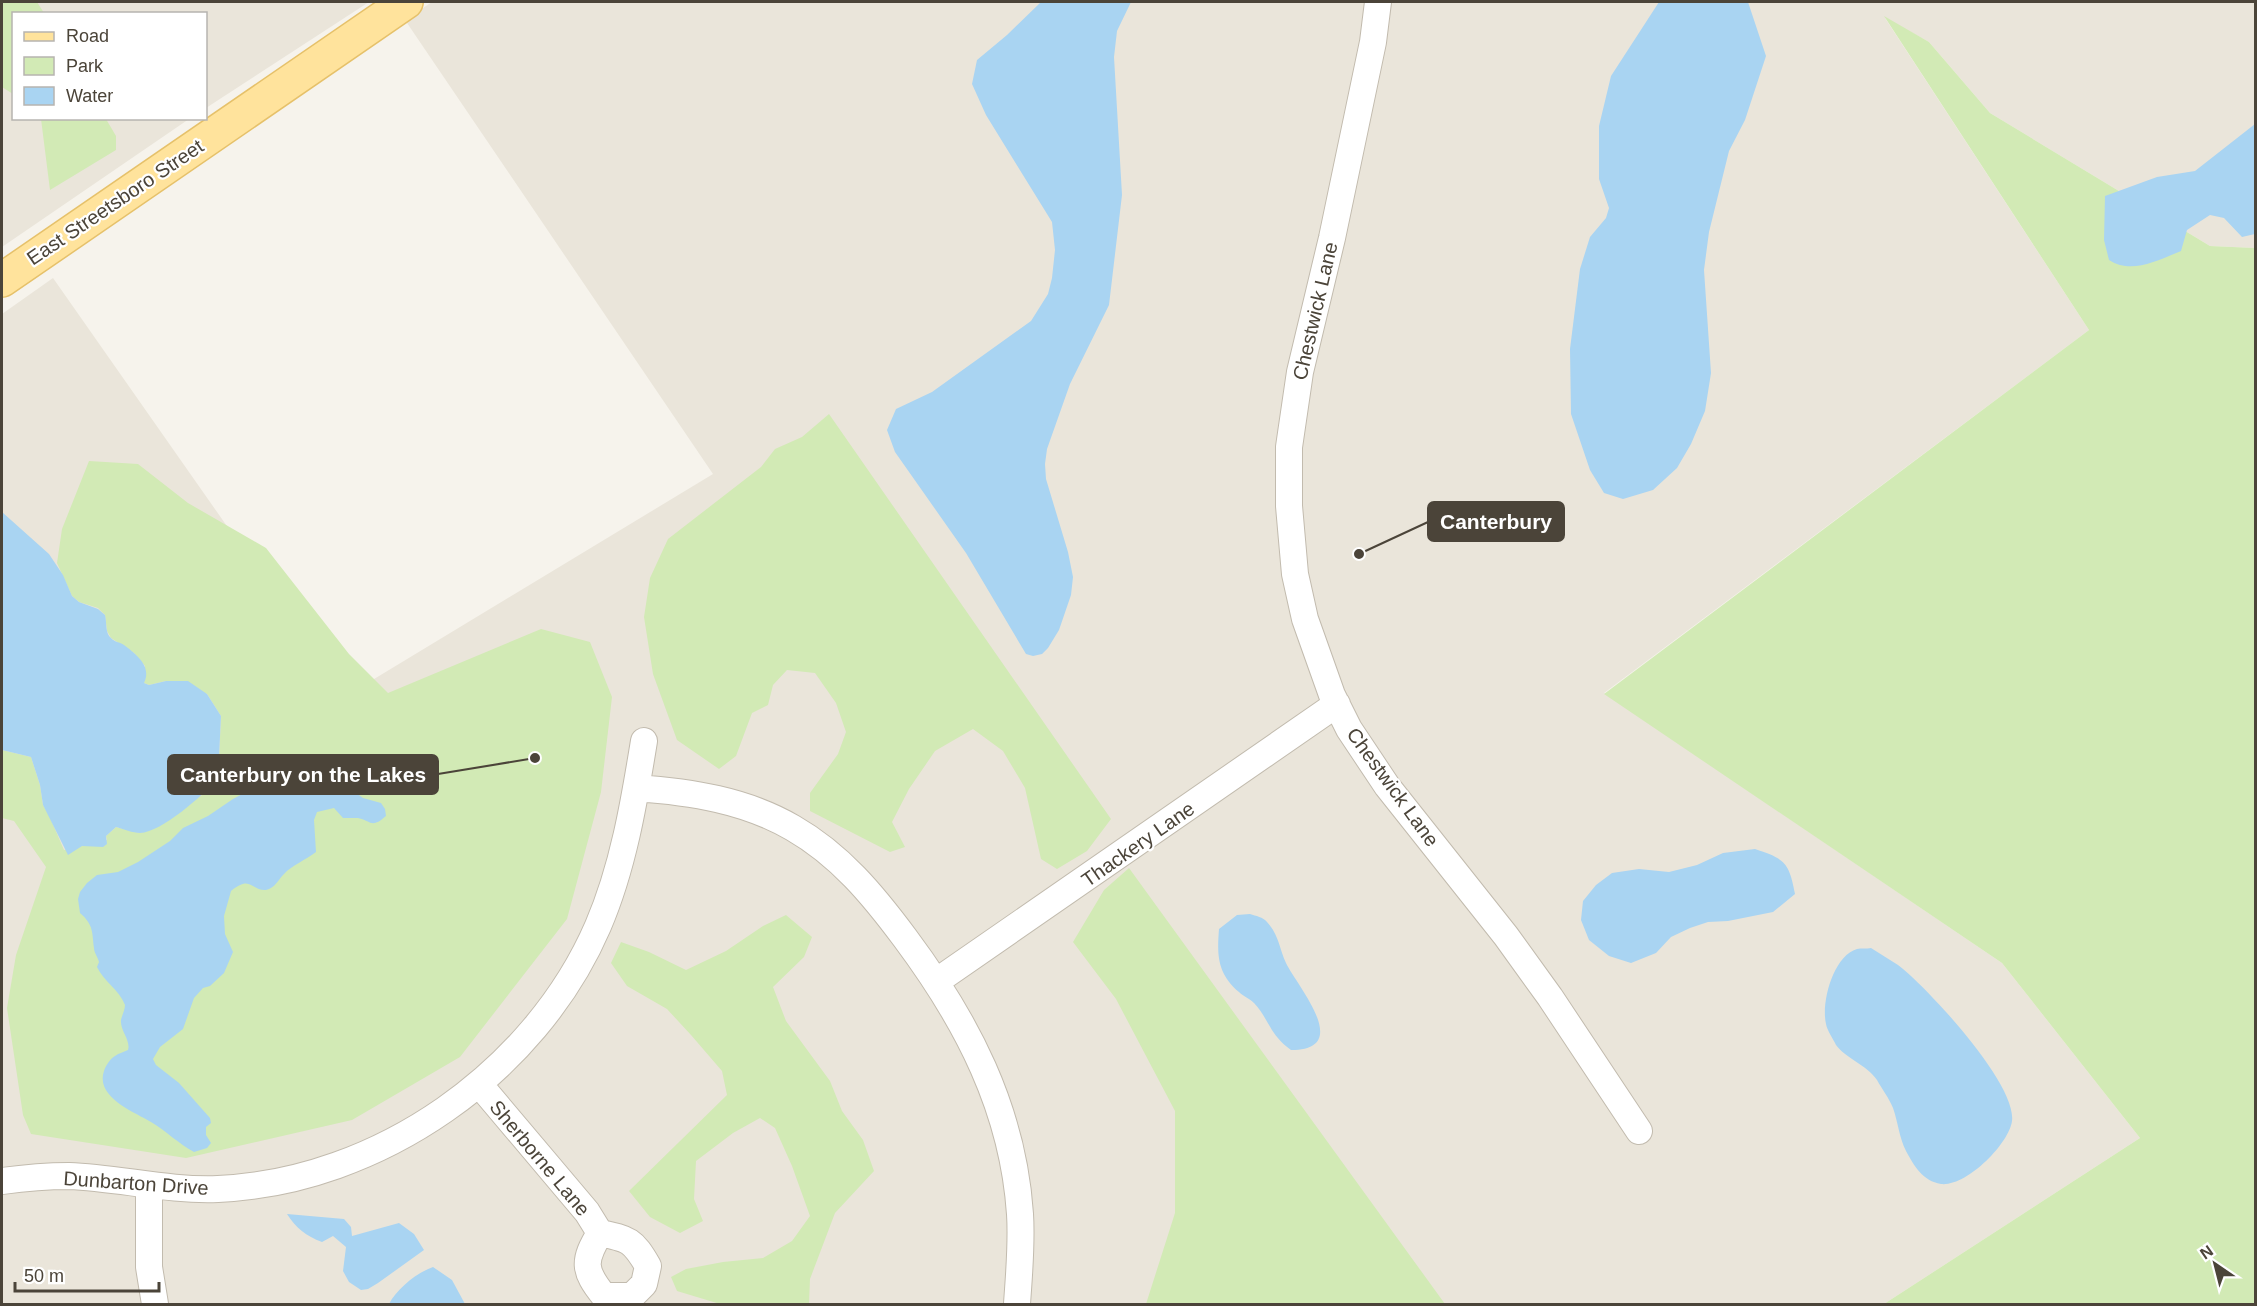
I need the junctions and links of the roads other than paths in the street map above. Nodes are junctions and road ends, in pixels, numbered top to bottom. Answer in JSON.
{"nodes":[{"id":1,"x":406,"y":2,"type":"edge"},
{"id":2,"x":1378,"y":2,"type":"edge"},
{"id":3,"x":2,"y":280,"type":"edge"},
{"id":4,"x":1337,"y":704,"type":"junction"},
{"id":5,"x":644,"y":741,"type":"dead end"},
{"id":6,"x":636,"y":788,"type":"junction"},
{"id":7,"x":937,"y":981,"type":"junction"},
{"id":8,"x":479,"y":1084,"type":"junction"},
{"id":9,"x":1639,"y":1131,"type":"dead end"},
{"id":10,"x":2,"y":1181,"type":"edge"},
{"id":11,"x":149,"y":1186,"type":"junction"},
{"id":12,"x":600,"y":1233,"type":"dead end"},
{"id":13,"x":155,"y":1305,"type":"edge"},
{"id":14,"x":1017,"y":1305,"type":"edge"}],
"edges":[{"from":1,"to":3,"type":"main road","name":"East Streetsboro Street"},
{"from":2,"to":4,"type":"street","name":"Chestwick Lane"},
{"from":4,"to":7,"type":"street","name":"Thackery Lane"},
{"from":4,"to":9,"type":"street","name":"Chestwick Lane"},
{"from":5,"to":6,"type":"street","name":"Dunbarton Drive"},
{"from":6,"to":7,"type":"street"},
{"from":6,"to":8,"type":"street","name":"Dunbarton Drive"},
{"from":7,"to":14,"type":"street"},
{"from":8,"to":11,"type":"street","name":"Dunbarton Drive"},
{"from":8,"to":12,"type":"street","name":"Sherborne Lane"},
{"from":10,"to":11,"type":"street","name":"Dunbarton Drive"},
{"from":11,"to":13,"type":"street"}]}
